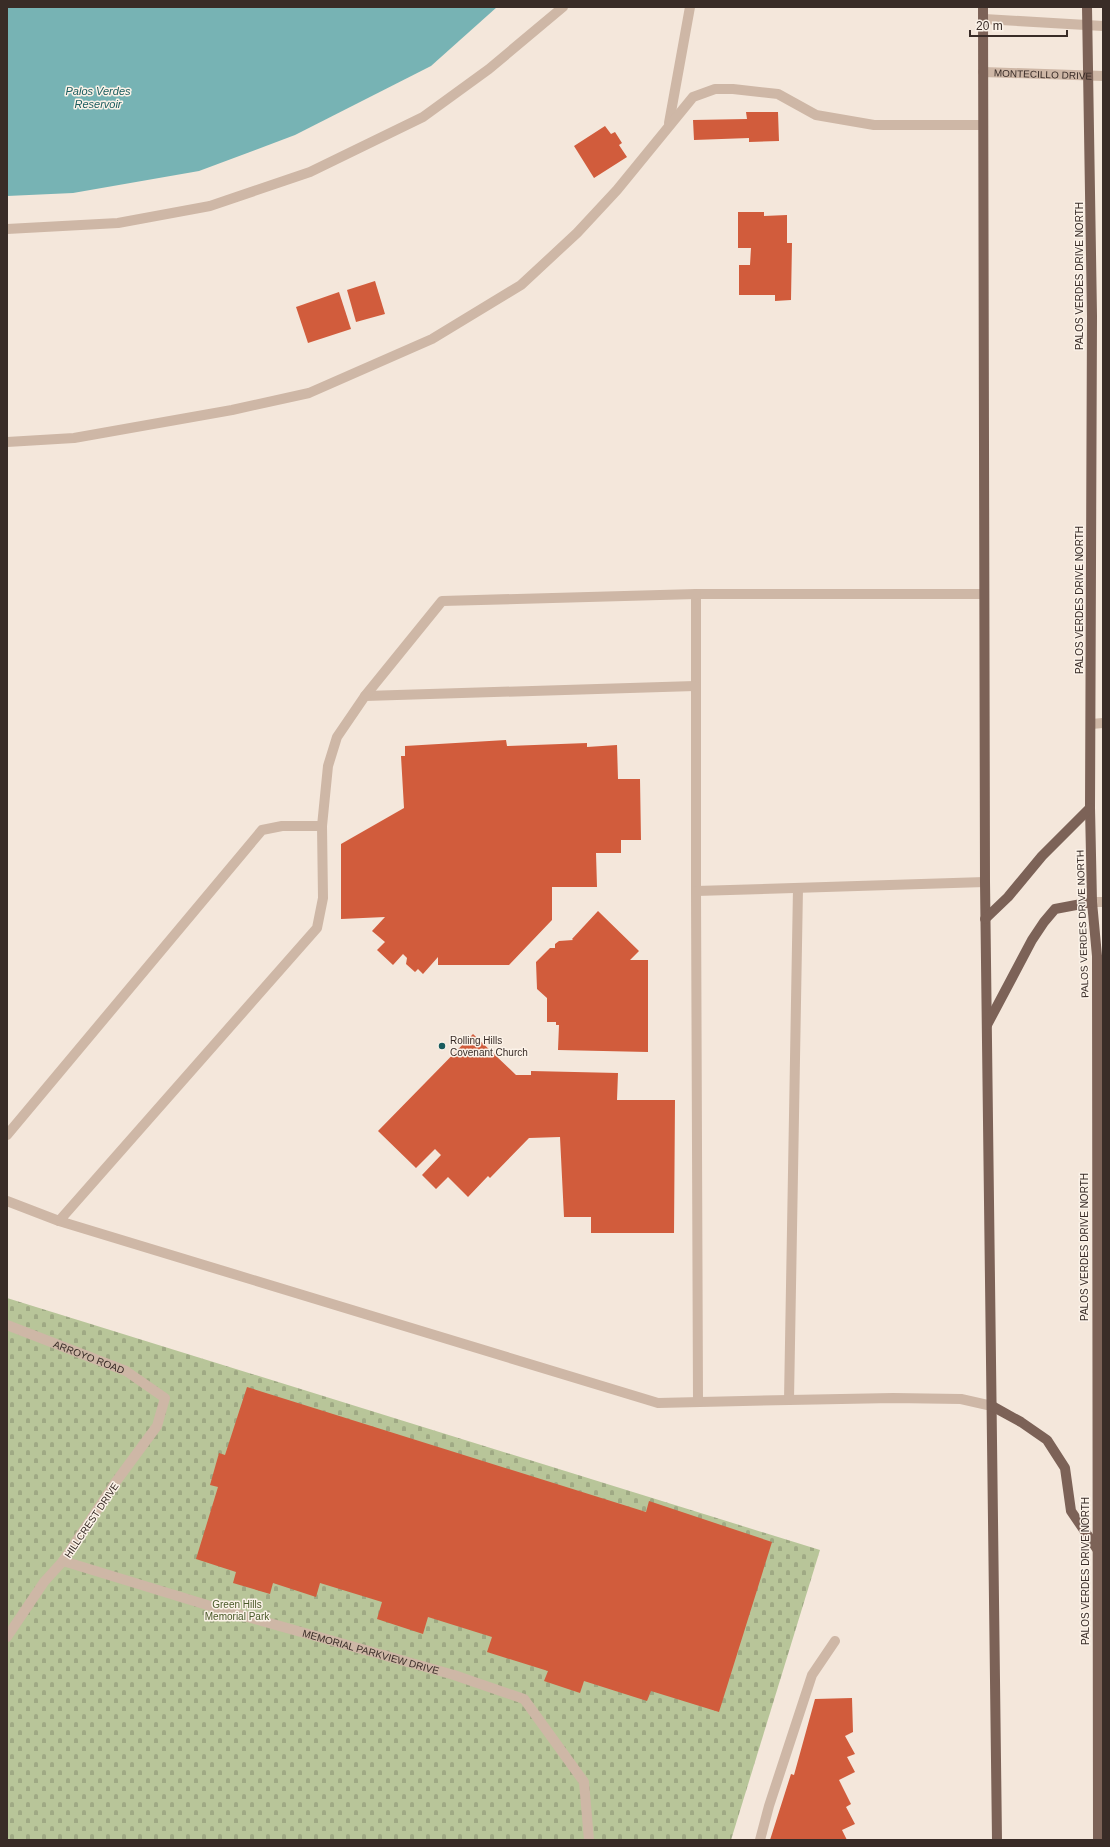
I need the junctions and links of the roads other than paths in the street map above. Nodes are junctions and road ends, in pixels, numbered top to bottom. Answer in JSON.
{"nodes":[{"id":1,"x":563,"y":7,"type":"edge"},
{"id":2,"x":690,"y":7,"type":"edge"},
{"id":3,"x":983,"y":7,"type":"edge"},
{"id":4,"x":1087,"y":7,"type":"edge"},
{"id":5,"x":984,"y":20,"type":"junction"},
{"id":6,"x":1088,"y":24,"type":"junction"},
{"id":7,"x":1103,"y":26,"type":"edge"},
{"id":8,"x":983,"y":72,"type":"junction"},
{"id":9,"x":1089,"y":75,"type":"junction"},
{"id":10,"x":1103,"y":76,"type":"edge"},
{"id":11,"x":669,"y":124,"type":"junction"},
{"id":12,"x":983,"y":125,"type":"junction"},
{"id":13,"x":7,"y":229,"type":"edge"},
{"id":14,"x":7,"y":442,"type":"edge"},
{"id":15,"x":696,"y":594,"type":"junction"},
{"id":16,"x":984,"y":594,"type":"junction"},
{"id":17,"x":695,"y":686,"type":"junction"},
{"id":18,"x":365,"y":696,"type":"junction"},
{"id":19,"x":1103,"y":723,"type":"edge"},
{"id":20,"x":1091,"y":724,"type":"junction"},
{"id":21,"x":1090,"y":808,"type":"junction"},
{"id":22,"x":322,"y":826,"type":"junction"},
{"id":23,"x":985,"y":882,"type":"junction"},
{"id":24,"x":798,"y":888,"type":"junction"},
{"id":25,"x":696,"y":891,"type":"junction"},
{"id":26,"x":1092,"y":902,"type":"junction"},
{"id":27,"x":1103,"y":902,"type":"edge"},
{"id":28,"x":985,"y":919,"type":"junction"},
{"id":29,"x":986,"y":1027,"type":"junction"},
{"id":30,"x":7,"y":1135,"type":"edge"},
{"id":31,"x":7,"y":1201,"type":"edge"},
{"id":32,"x":59,"y":1221,"type":"junction"},
{"id":33,"x":7,"y":1325,"type":"edge"},
{"id":34,"x":165,"y":1398,"type":"joint"},
{"id":35,"x":789,"y":1400,"type":"junction"},
{"id":36,"x":698,"y":1402,"type":"junction"},
{"id":37,"x":992,"y":1406,"type":"junction"},
{"id":38,"x":1097,"y":1549,"type":"junction"},
{"id":39,"x":64,"y":1561,"type":"junction"},
{"id":40,"x":7,"y":1637,"type":"edge"},
{"id":41,"x":835,"y":1640,"type":"dead end"},
{"id":42,"x":589,"y":1840,"type":"edge"},
{"id":43,"x":760,"y":1840,"type":"edge"},
{"id":44,"x":997,"y":1840,"type":"edge"},
{"id":45,"x":1098,"y":1840,"type":"edge"}],
"edges":[{"from":1,"to":13,"type":"street"},
{"from":2,"to":11,"type":"street"},
{"from":3,"to":5,"type":"main road"},
{"from":4,"to":6,"type":"main road","name":"PALOS VERDES DRIVE NORTH"},
{"from":5,"to":6,"type":"street"},
{"from":5,"to":8,"type":"main road"},
{"from":6,"to":7,"type":"street"},
{"from":6,"to":9,"type":"main road","name":"PALOS VERDES DRIVE NORTH"},
{"from":8,"to":9,"type":"street","name":"MONTECILLO DRIVE"},
{"from":8,"to":12,"type":"main road"},
{"from":9,"to":10,"type":"street","name":"MONTECILLO DRIVE"},
{"from":9,"to":20,"type":"main road","name":"PALOS VERDES DRIVE NORTH"},
{"from":11,"to":12,"type":"street"},
{"from":11,"to":14,"type":"street"},
{"from":12,"to":16,"type":"main road"},
{"from":15,"to":16,"type":"street"},
{"from":15,"to":17,"type":"street"},
{"from":15,"to":18,"type":"street"},
{"from":16,"to":23,"type":"main road"},
{"from":17,"to":18,"type":"street"},
{"from":17,"to":25,"type":"street"},
{"from":18,"to":22,"type":"street"},
{"from":19,"to":20,"type":"street"},
{"from":20,"to":21,"type":"main road","name":"PALOS VERDES DRIVE NORTH"},
{"from":21,"to":26,"type":"main road","name":"PALOS VERDES DRIVE NORTH"},
{"from":21,"to":28,"type":"main road"},
{"from":22,"to":30,"type":"street"},
{"from":22,"to":32,"type":"street"},
{"from":23,"to":24,"type":"street"},
{"from":23,"to":28,"type":"main road"},
{"from":24,"to":25,"type":"street"},
{"from":24,"to":35,"type":"street"},
{"from":25,"to":36,"type":"street"},
{"from":26,"to":27,"type":"street"},
{"from":26,"to":29,"type":"main road"},
{"from":26,"to":38,"type":"main road","name":"PALOS VERDES DRIVE NORTH"},
{"from":28,"to":29,"type":"main road"},
{"from":29,"to":37,"type":"main road"},
{"from":31,"to":32,"type":"street"},
{"from":32,"to":36,"type":"street"},
{"from":33,"to":34,"type":"street","name":"ARROYO ROAD"},
{"from":34,"to":39,"type":"street","name":"HILLCREST DRIVE"},
{"from":35,"to":36,"type":"street"},
{"from":35,"to":37,"type":"street"},
{"from":37,"to":38,"type":"main road"},
{"from":37,"to":44,"type":"main road"},
{"from":38,"to":45,"type":"main road","name":"PALOS VERDES DRIVE NORTH"},
{"from":39,"to":40,"type":"street","name":"HILLCREST DRIVE"},
{"from":39,"to":42,"type":"street","name":"MEMORIAL PARKVIEW DRIVE"},
{"from":41,"to":43,"type":"street"}]}
